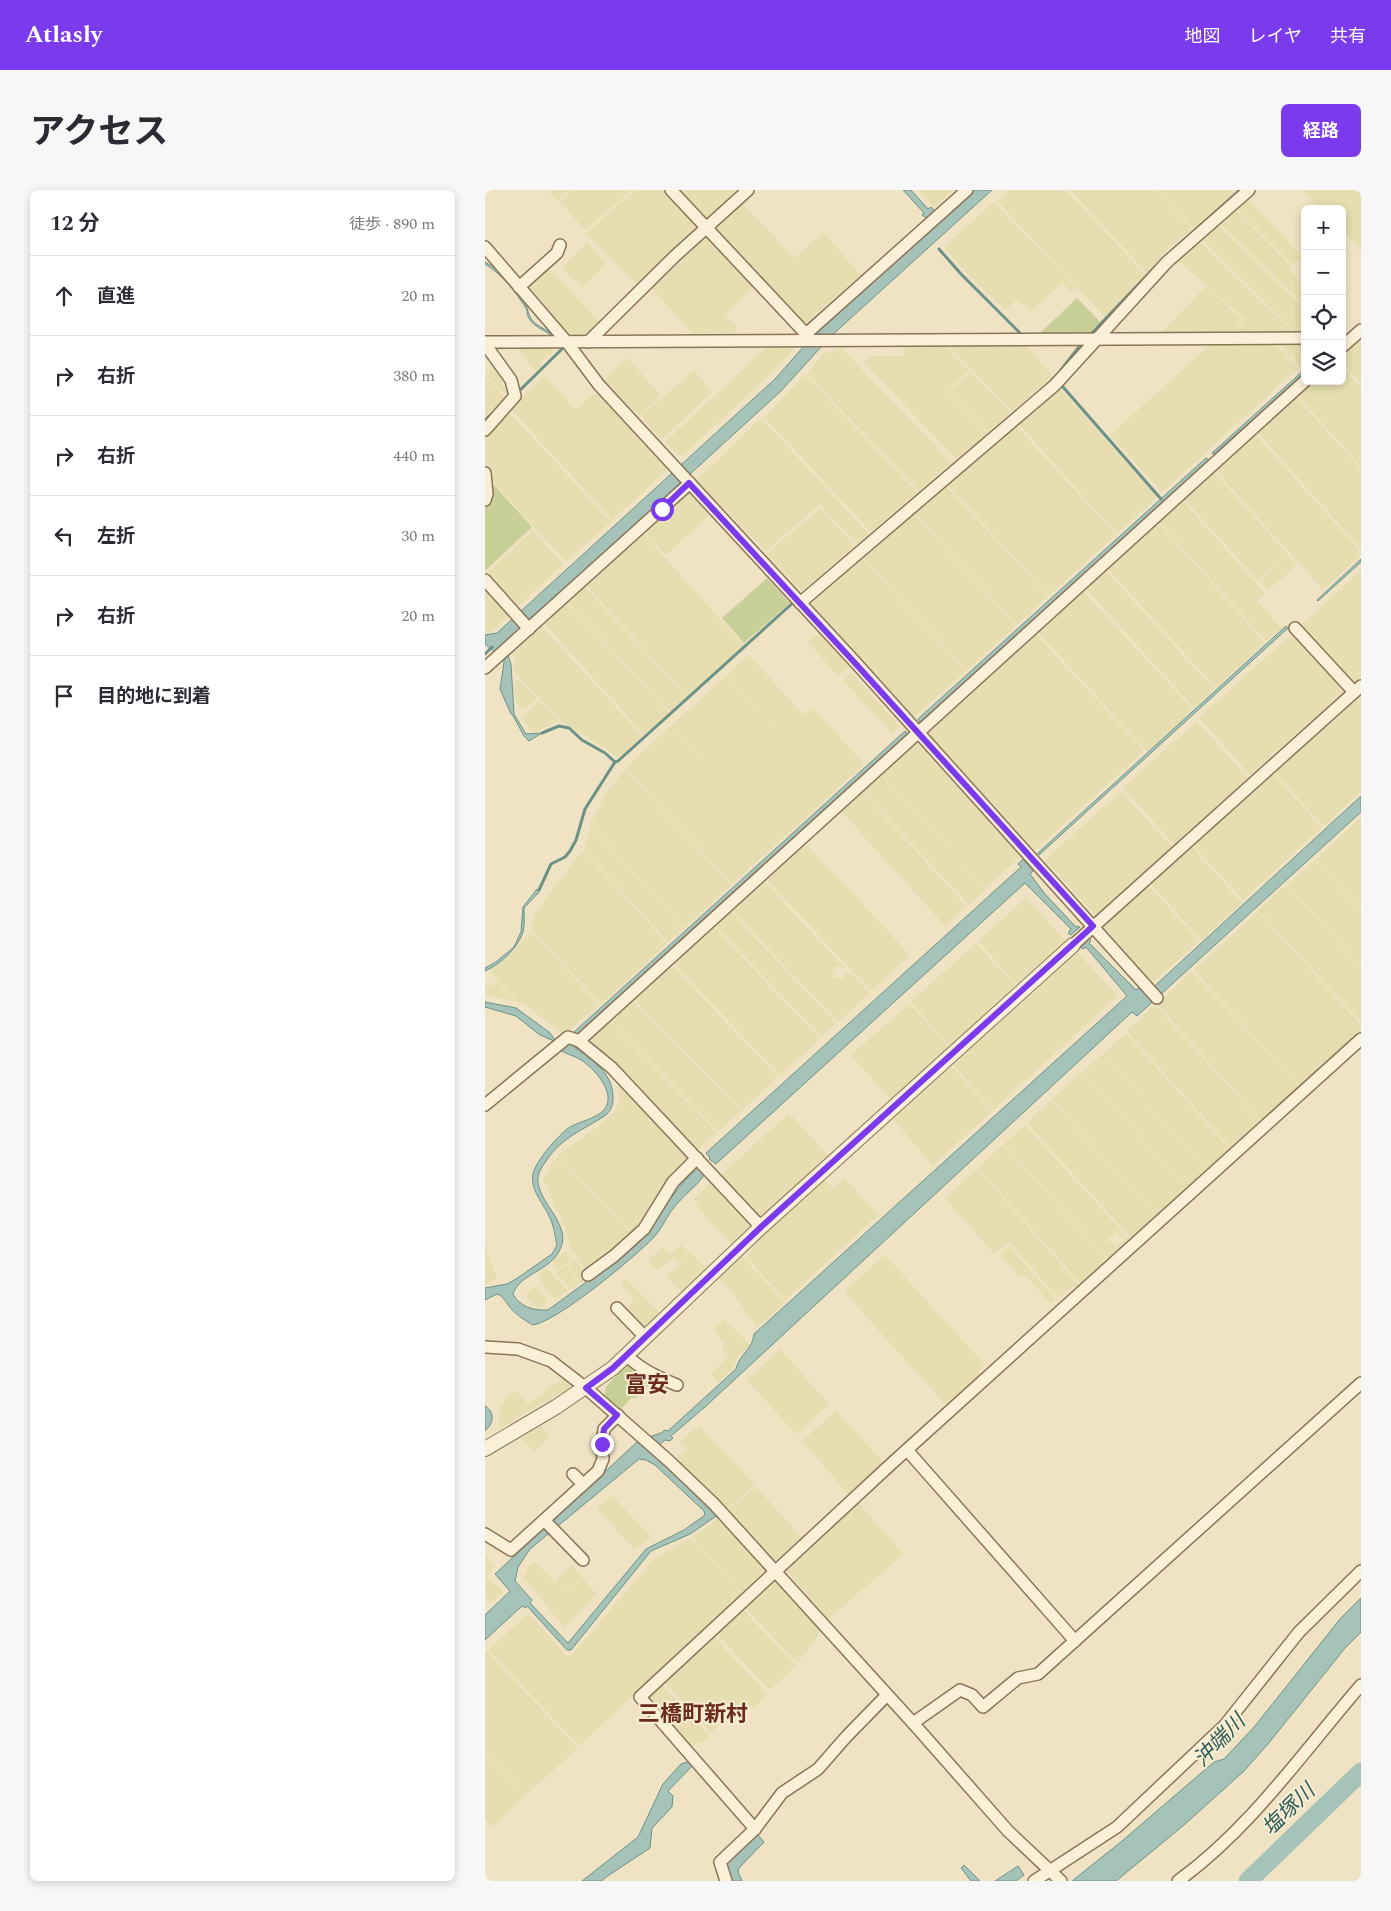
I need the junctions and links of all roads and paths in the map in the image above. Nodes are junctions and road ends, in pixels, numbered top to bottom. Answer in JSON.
{"nodes":[{"id":1,"x":671,"y":190,"type":"edge"},
{"id":2,"x":748,"y":190,"type":"edge"},
{"id":3,"x":967,"y":190,"type":"edge"},
{"id":4,"x":1249,"y":190,"type":"edge"},
{"id":5,"x":707,"y":228,"type":"junction"},
{"id":6,"x":561,"y":245,"type":"dead end"},
{"id":7,"x":485,"y":247,"type":"edge"},
{"id":8,"x":489,"y":257,"type":"edge"},
{"id":9,"x":519,"y":287,"type":"junction"},
{"id":10,"x":1301,"y":338,"type":"edge"},
{"id":11,"x":806,"y":339,"type":"junction"},
{"id":12,"x":1095,"y":339,"type":"junction"},
{"id":13,"x":566,"y":341,"type":"junction"},
{"id":14,"x":588,"y":342,"type":"junction"},
{"id":15,"x":485,"y":343,"type":"edge"},
{"id":16,"x":1301,"y":385,"type":"edge"},
{"id":17,"x":485,"y":430,"type":"edge"},
{"id":18,"x":485,"y":473,"type":"edge"},
{"id":19,"x":689,"y":483,"type":"junction"},
{"id":20,"x":485,"y":500,"type":"edge"},
{"id":21,"x":485,"y":580,"type":"edge"},
{"id":22,"x":800,"y":603,"type":"junction"},
{"id":23,"x":1295,"y":628,"type":"dead end"},
{"id":24,"x":529,"y":629,"type":"junction"},
{"id":25,"x":485,"y":668,"type":"edge"},
{"id":26,"x":1358,"y":689,"type":"edge"},
{"id":27,"x":918,"y":732,"type":"junction"},
{"id":28,"x":1090,"y":929,"type":"junction"},
{"id":29,"x":1073,"y":945,"type":"joint"},
{"id":30,"x":1157,"y":998,"type":"dead end"},
{"id":31,"x":1361,"y":1039,"type":"edge"},
{"id":32,"x":579,"y":1041,"type":"junction"},
{"id":33,"x":485,"y":1106,"type":"edge"},
{"id":34,"x":699,"y":1159,"type":"junction"},
{"id":35,"x":761,"y":1227,"type":"junction"},
{"id":36,"x":588,"y":1275,"type":"dead end"},
{"id":37,"x":617,"y":1308,"type":"dead end"},
{"id":38,"x":645,"y":1337,"type":"junction"},
{"id":39,"x":485,"y":1347,"type":"edge"},
{"id":40,"x":626,"y":1355,"type":"junction"},
{"id":41,"x":1361,"y":1383,"type":"edge"},
{"id":42,"x":677,"y":1385,"type":"dead end"},
{"id":43,"x":586,"y":1388,"type":"junction"},
{"id":44,"x":617,"y":1415,"type":"junction"},
{"id":45,"x":485,"y":1449,"type":"edge"},
{"id":46,"x":907,"y":1450,"type":"junction"},
{"id":47,"x":573,"y":1474,"type":"dead end"},
{"id":48,"x":583,"y":1484,"type":"junction"},
{"id":49,"x":544,"y":1520,"type":"junction"},
{"id":50,"x":485,"y":1534,"type":"edge"},
{"id":51,"x":583,"y":1560,"type":"dead end"},
{"id":52,"x":1361,"y":1571,"type":"edge"},
{"id":53,"x":774,"y":1572,"type":"junction"},
{"id":54,"x":1075,"y":1642,"type":"junction"},
{"id":55,"x":1361,"y":1685,"type":"edge"},
{"id":56,"x":887,"y":1695,"type":"junction"},
{"id":57,"x":913,"y":1723,"type":"junction"},
{"id":58,"x":755,"y":1829,"type":"junction"},
{"id":59,"x":1049,"y":1870,"type":"junction"},
{"id":60,"x":1060,"y":1880,"type":"edge"},
{"id":61,"x":726,"y":1881,"type":"edge"},
{"id":62,"x":1034,"y":1881,"type":"edge"},
{"id":63,"x":1179,"y":1881,"type":"edge"}],
"edges":[{"from":1,"to":5,"type":"street"},
{"from":2,"to":5,"type":"street"},
{"from":3,"to":11,"type":"street"},
{"from":4,"to":12,"type":"street"},
{"from":5,"to":11,"type":"street"},
{"from":5,"to":14,"type":"street"},
{"from":6,"to":9,"type":"street"},
{"from":7,"to":8,"type":"street"},
{"from":8,"to":9,"type":"street"},
{"from":9,"to":13,"type":"street"},
{"from":10,"to":12,"type":"street"},
{"from":11,"to":12,"type":"street"},
{"from":11,"to":14,"type":"street"},
{"from":12,"to":22,"type":"street"},
{"from":13,"to":14,"type":"street"},
{"from":13,"to":15,"type":"street"},
{"from":13,"to":19,"type":"street"},
{"from":15,"to":17,"type":"street"},
{"from":16,"to":27,"type":"street"},
{"from":18,"to":20,"type":"street"},
{"from":19,"to":22,"type":"street"},
{"from":19,"to":24,"type":"street"},
{"from":21,"to":24,"type":"street"},
{"from":22,"to":27,"type":"street"},
{"from":23,"to":26,"type":"street"},
{"from":24,"to":25,"type":"street"},
{"from":26,"to":28,"type":"street"},
{"from":27,"to":28,"type":"street"},
{"from":27,"to":32,"type":"street"},
{"from":28,"to":29,"type":"street"},
{"from":28,"to":30,"type":"street"},
{"from":29,"to":35,"type":"street"},
{"from":31,"to":46,"type":"street"},
{"from":32,"to":33,"type":"street"},
{"from":32,"to":34,"type":"street"},
{"from":34,"to":35,"type":"street"},
{"from":34,"to":36,"type":"street"},
{"from":35,"to":38,"type":"street"},
{"from":37,"to":38,"type":"street"},
{"from":38,"to":40,"type":"street"},
{"from":39,"to":43,"type":"street"},
{"from":40,"to":42,"type":"street"},
{"from":40,"to":43,"type":"street"},
{"from":41,"to":54,"type":"street"},
{"from":43,"to":44,"type":"street"},
{"from":43,"to":45,"type":"street"},
{"from":44,"to":48,"type":"street"},
{"from":44,"to":53,"type":"street"},
{"from":46,"to":53,"type":"street"},
{"from":46,"to":54,"type":"street"},
{"from":47,"to":48,"type":"street"},
{"from":48,"to":49,"type":"street"},
{"from":49,"to":50,"type":"street"},
{"from":49,"to":51,"type":"street"},
{"from":52,"to":59,"type":"street"},
{"from":53,"to":56,"type":"street"},
{"from":53,"to":58,"type":"street"},
{"from":54,"to":57,"type":"street"},
{"from":55,"to":63,"type":"street"},
{"from":56,"to":57,"type":"street"},
{"from":56,"to":58,"type":"street"},
{"from":57,"to":59,"type":"street"},
{"from":58,"to":61,"type":"street"},
{"from":59,"to":60,"type":"street"},
{"from":59,"to":62,"type":"street"}]}
